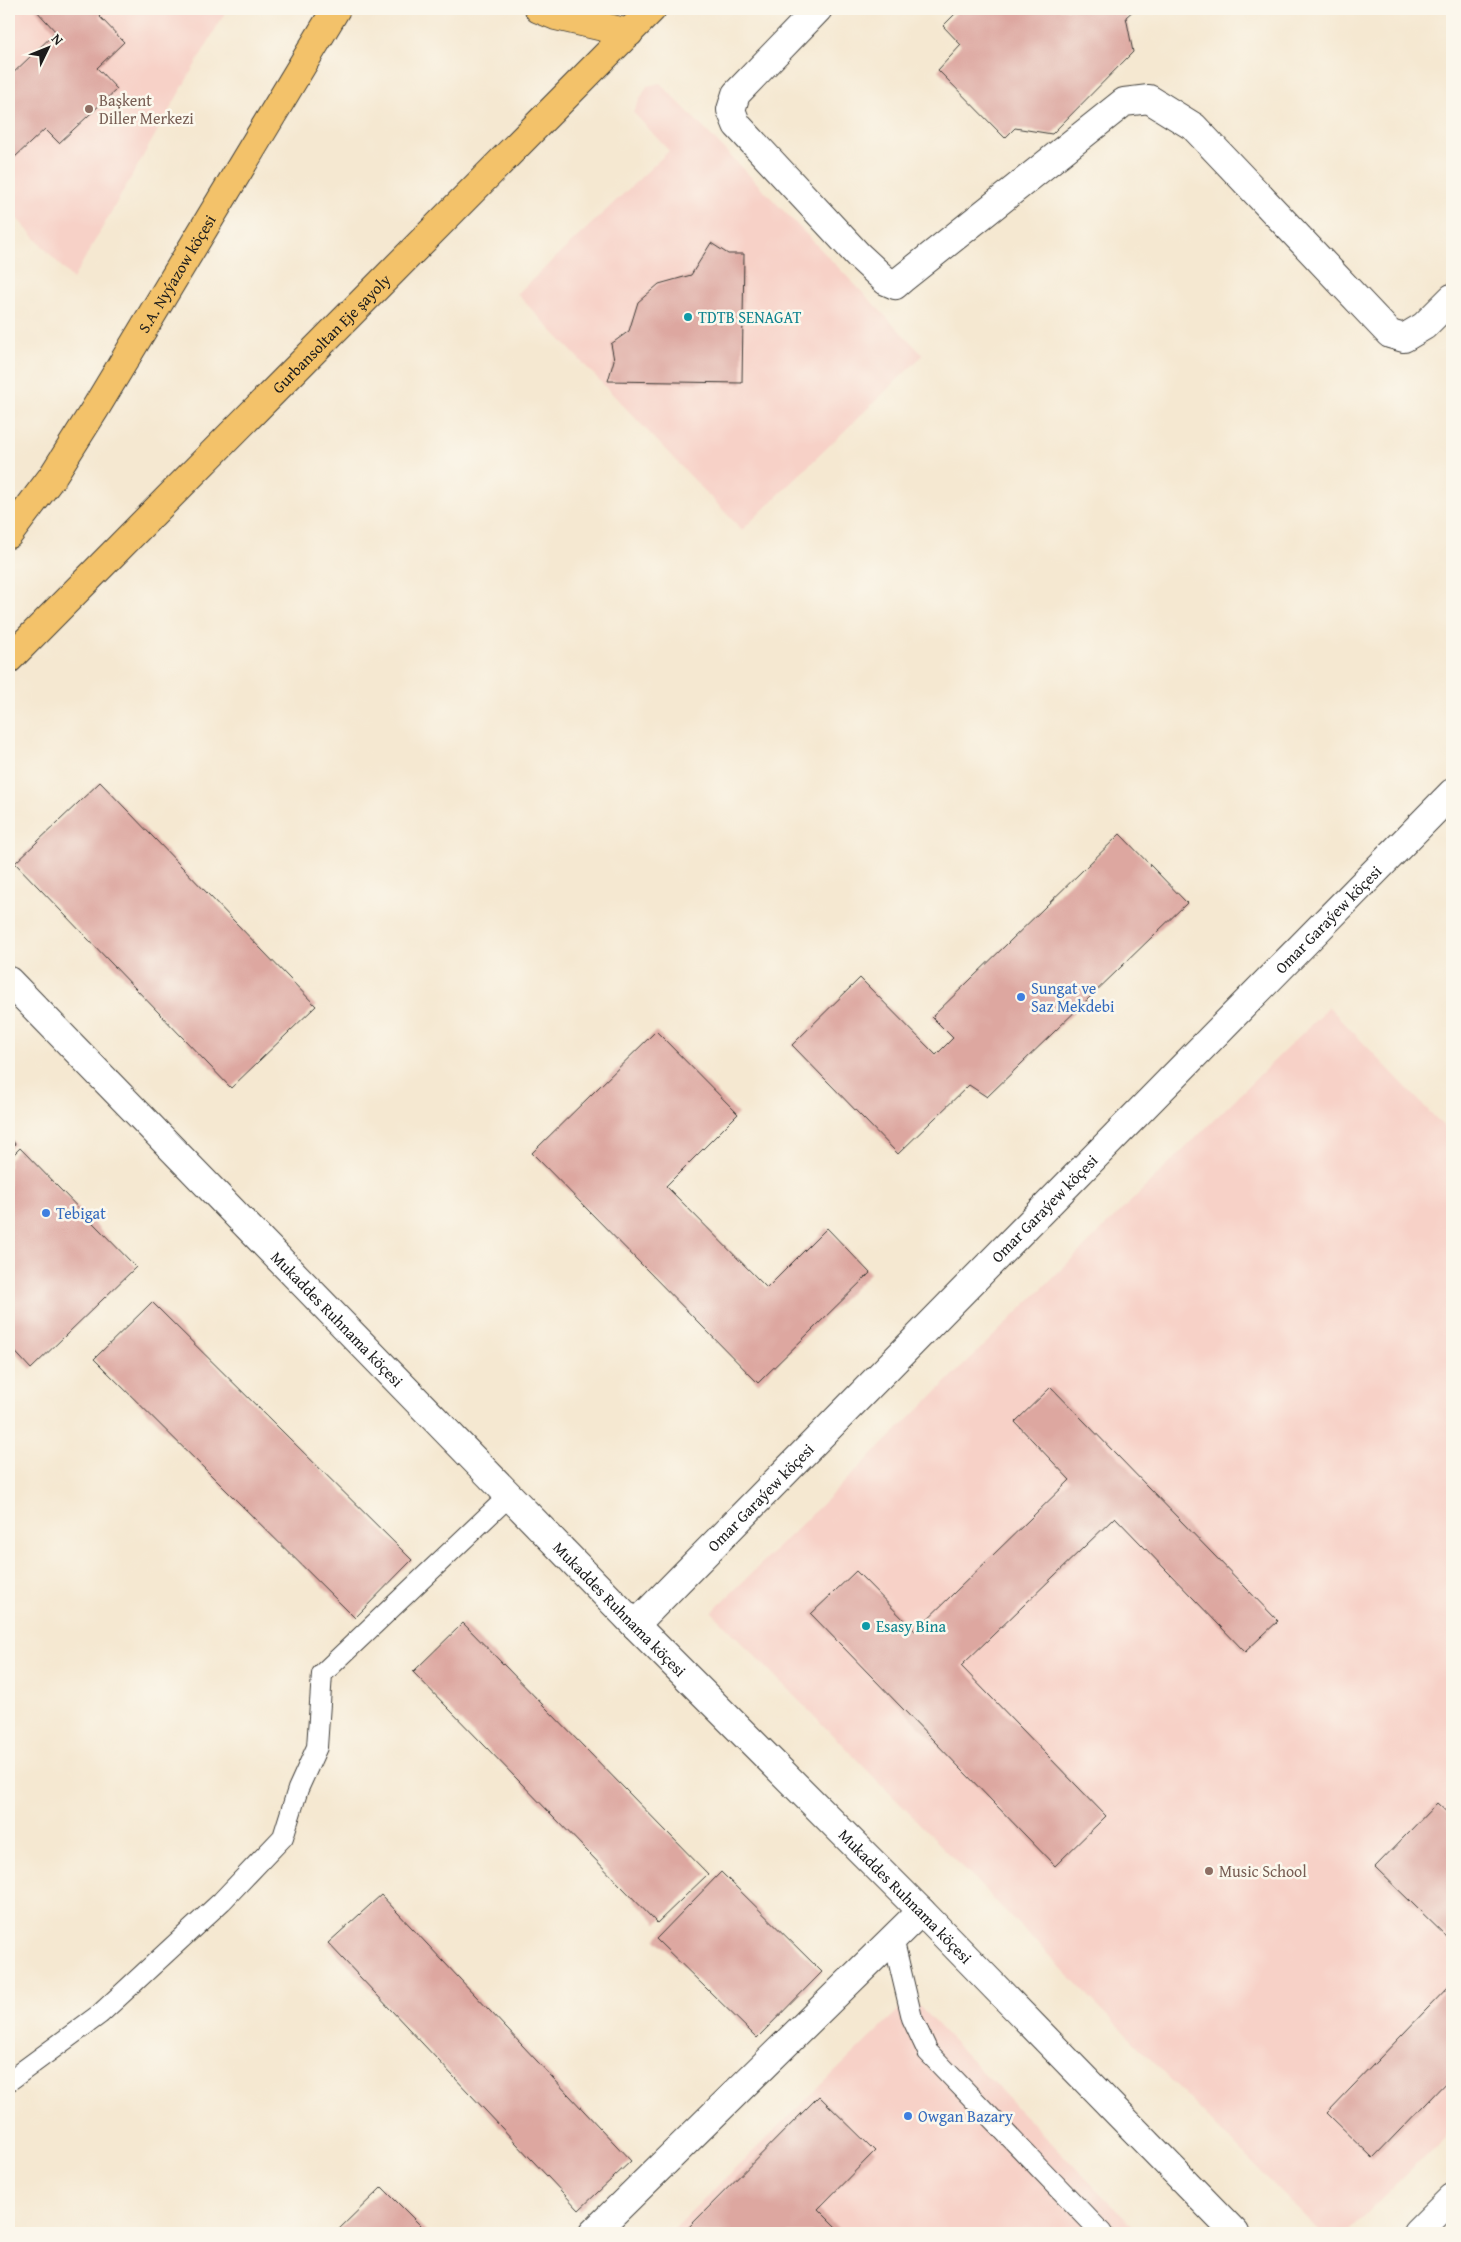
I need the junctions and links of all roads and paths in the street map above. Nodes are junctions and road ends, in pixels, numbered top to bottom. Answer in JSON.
{"nodes":[{"id":1,"x":336,"y":9,"type":"edge"},
{"id":2,"x":538,"y":9,"type":"edge"},
{"id":3,"x":652,"y":9,"type":"edge"},
{"id":4,"x":818,"y":9,"type":"edge"},
{"id":5,"x":628,"y":33,"type":"junction"},
{"id":6,"x":1452,"y":298,"type":"edge"},
{"id":7,"x":9,"y":534,"type":"edge"},
{"id":8,"x":9,"y":659,"type":"edge"},
{"id":9,"x":1452,"y":793,"type":"edge"},
{"id":10,"x":9,"y":981,"type":"edge"},
{"id":11,"x":509,"y":1496,"type":"junction"},
{"id":12,"x":635,"y":1625,"type":"junction"},
{"id":13,"x":921,"y":1911,"type":"junction"},
{"id":14,"x":894,"y":1938,"type":"junction"},
{"id":15,"x":9,"y":2081,"type":"edge"},
{"id":16,"x":1452,"y":2198,"type":"edge"},
{"id":17,"x":1231,"y":2232,"type":"edge"},
{"id":18,"x":593,"y":2233,"type":"edge"},
{"id":19,"x":1102,"y":2233,"type":"edge"},
{"id":20,"x":1417,"y":2233,"type":"edge"}],
"edges":[{"from":1,"to":7,"type":"main road","name":"S.A. Nyýazow köçesi"},
{"from":2,"to":5,"type":"main road"},
{"from":3,"to":5,"type":"main road","name":"Gurbansoltan Eje şayoly"},
{"from":4,"to":6,"type":"street"},
{"from":5,"to":8,"type":"main road","name":"Gurbansoltan Eje şayoly"},
{"from":9,"to":12,"type":"street","name":"Omar Garaýew köçesi"},
{"from":10,"to":11,"type":"street","name":"Mukaddes Ruhnama köçesi"},
{"from":11,"to":12,"type":"street","name":"Mukaddes Ruhnama köçesi"},
{"from":11,"to":15,"type":"lane"},
{"from":12,"to":13,"type":"street","name":"Mukaddes Ruhnama köçesi"},
{"from":13,"to":14,"type":"street"},
{"from":13,"to":17,"type":"street","name":"Mukaddes Ruhnama köçesi"},
{"from":14,"to":18,"type":"street"},
{"from":14,"to":19,"type":"lane"},
{"from":16,"to":20,"type":"street"}]}
